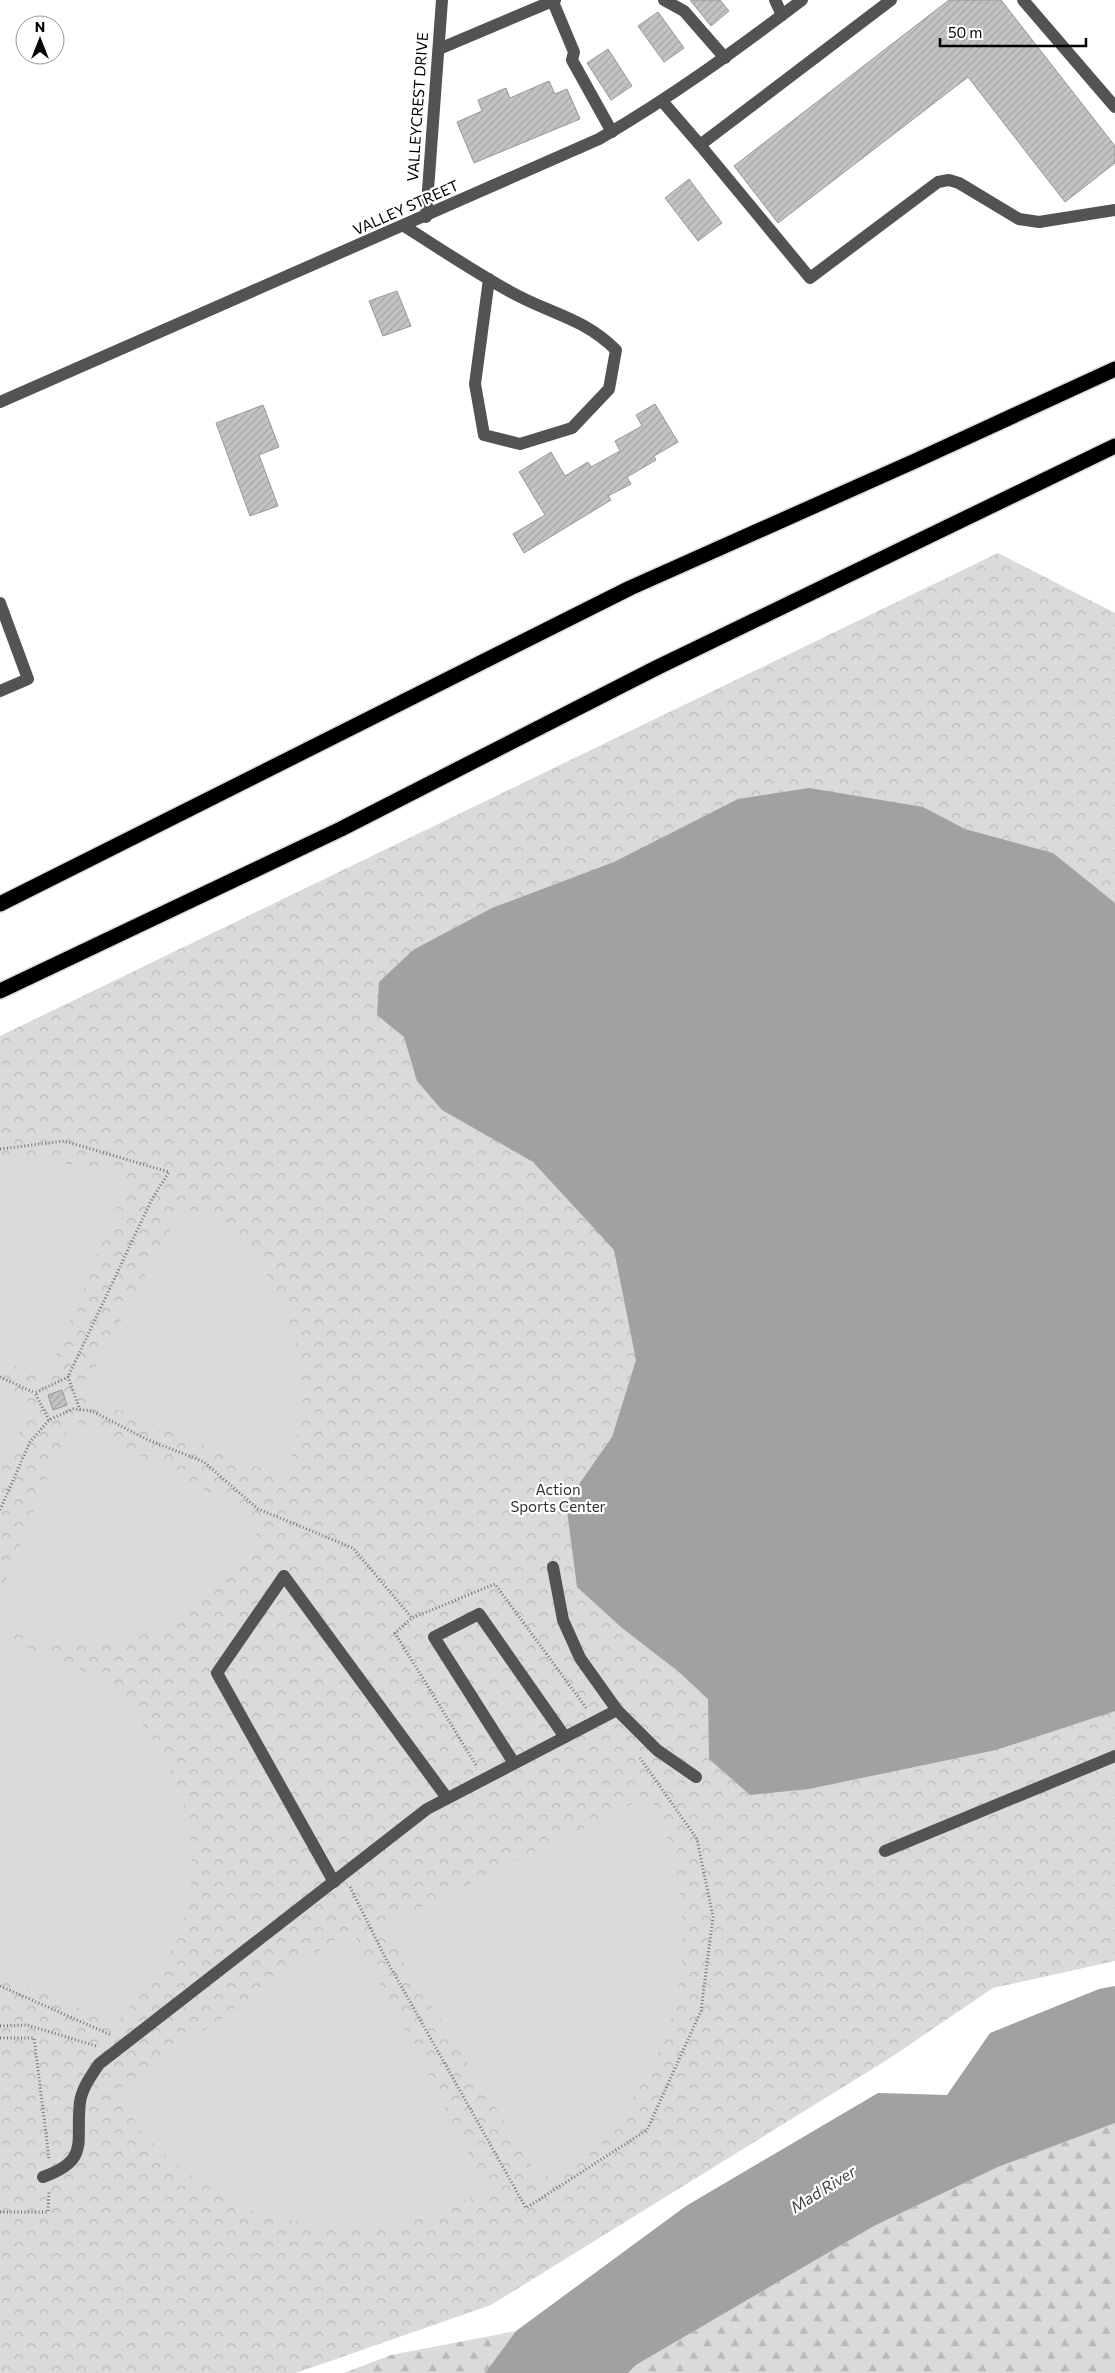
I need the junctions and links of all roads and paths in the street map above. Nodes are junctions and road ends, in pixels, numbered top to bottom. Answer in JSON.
{"nodes":[{"id":1,"x":442,"y":0,"type":"edge"},
{"id":2,"x":664,"y":0,"type":"edge"},
{"id":3,"x":775,"y":0,"type":"edge"},
{"id":4,"x":802,"y":0,"type":"edge"},
{"id":5,"x":890,"y":0,"type":"edge"},
{"id":6,"x":1023,"y":0,"type":"edge"},
{"id":7,"x":554,"y":1,"type":"edge"},
{"id":8,"x":782,"y":15,"type":"junction"},
{"id":9,"x":439,"y":49,"type":"junction"},
{"id":10,"x":725,"y":58,"type":"junction"},
{"id":11,"x":662,"y":101,"type":"junction"},
{"id":12,"x":1115,"y":107,"type":"edge"},
{"id":13,"x":612,"y":132,"type":"junction"},
{"id":14,"x":700,"y":145,"type":"junction"},
{"id":15,"x":1115,"y":210,"type":"edge"},
{"id":16,"x":426,"y":217,"type":"junction"},
{"id":17,"x":404,"y":226,"type":"junction"},
{"id":18,"x":489,"y":279,"type":"junction"},
{"id":19,"x":1115,"y":369,"type":"edge"},
{"id":20,"x":0,"y":402,"type":"edge"},
{"id":21,"x":1115,"y":446,"type":"edge"},
{"id":22,"x":0,"y":603,"type":"edge"},
{"id":23,"x":0,"y":691,"type":"edge"},
{"id":24,"x":0,"y":904,"type":"edge"},
{"id":25,"x":0,"y":990,"type":"edge"},
{"id":26,"x":0,"y":1149,"type":"edge"},
{"id":27,"x":0,"y":1377,"type":"edge"},
{"id":28,"x":68,"y":1377,"type":"junction"},
{"id":29,"x":35,"y":1393,"type":"junction"},
{"id":30,"x":80,"y":1410,"type":"junction"},
{"id":31,"x":49,"y":1420,"type":"junction"},
{"id":32,"x":0,"y":1510,"type":"edge"},
{"id":33,"x":553,"y":1567,"type":"dead end"},
{"id":34,"x":617,"y":1710,"type":"junction"},
{"id":35,"x":565,"y":1736,"type":"junction"},
{"id":36,"x":635,"y":1750,"type":"dead end"},
{"id":37,"x":1115,"y":1756,"type":"edge"},
{"id":38,"x":514,"y":1763,"type":"junction"},
{"id":39,"x":469,"y":1768,"type":"dead end"},
{"id":40,"x":696,"y":1777,"type":"dead end"},
{"id":41,"x":447,"y":1798,"type":"junction"},
{"id":42,"x":885,"y":1852,"type":"dead end"},
{"id":43,"x":334,"y":1882,"type":"junction"},
{"id":44,"x":350,"y":1886,"type":"dead end"},
{"id":45,"x":0,"y":1986,"type":"edge"},
{"id":46,"x":0,"y":2026,"type":"edge"},
{"id":47,"x":0,"y":2038,"type":"edge"},
{"id":48,"x":109,"y":2043,"type":"dead end"},
{"id":49,"x":102,"y":2048,"type":"dead end"},
{"id":50,"x":57,"y":2157,"type":"dead end"},
{"id":51,"x":46,"y":2180,"type":"joint"},
{"id":52,"x":0,"y":2212,"type":"edge"}],
"edges":[{"from":1,"to":9,"type":"street","name":"VALLEYCREST DRIVE"},
{"from":2,"to":10,"type":"street"},
{"from":3,"to":8,"type":"street"},
{"from":4,"to":8,"type":"street","name":"VALLEY STREET"},
{"from":5,"to":14,"type":"street"},
{"from":6,"to":12,"type":"street"},
{"from":7,"to":9,"type":"street"},
{"from":7,"to":13,"type":"street"},
{"from":8,"to":10,"type":"street","name":"VALLEY STREET"},
{"from":9,"to":16,"type":"street","name":"VALLEYCREST DRIVE"},
{"from":10,"to":11,"type":"street","name":"VALLEY STREET"},
{"from":11,"to":13,"type":"street","name":"VALLEY STREET"},
{"from":11,"to":14,"type":"street"},
{"from":13,"to":16,"type":"street","name":"VALLEY STREET"},
{"from":14,"to":15,"type":"street"},
{"from":16,"to":17,"type":"street","name":"VALLEY STREET"},
{"from":17,"to":18,"type":"street"},
{"from":17,"to":20,"type":"street","name":"VALLEY STREET"},
{"from":18,"to":18,"type":"street"},
{"from":19,"to":24,"type":"highway"},
{"from":21,"to":25,"type":"highway"},
{"from":22,"to":23,"type":"street"},
{"from":26,"to":28,"type":"path"},
{"from":27,"to":29,"type":"path"},
{"from":28,"to":29,"type":"path"},
{"from":28,"to":30,"type":"path"},
{"from":29,"to":31,"type":"path"},
{"from":30,"to":31,"type":"path"},
{"from":30,"to":39,"type":"path"},
{"from":31,"to":32,"type":"path"},
{"from":33,"to":34,"type":"street"},
{"from":34,"to":35,"type":"street"},
{"from":34,"to":40,"type":"street"},
{"from":35,"to":38,"type":"street"},
{"from":35,"to":38,"type":"street"},
{"from":36,"to":44,"type":"path"},
{"from":37,"to":42,"type":"street"},
{"from":38,"to":41,"type":"street"},
{"from":41,"to":43,"type":"street"},
{"from":41,"to":43,"type":"street"},
{"from":43,"to":51,"type":"street"},
{"from":45,"to":48,"type":"path"},
{"from":46,"to":49,"type":"path"},
{"from":47,"to":50,"type":"path"},
{"from":51,"to":52,"type":"path"}]}
